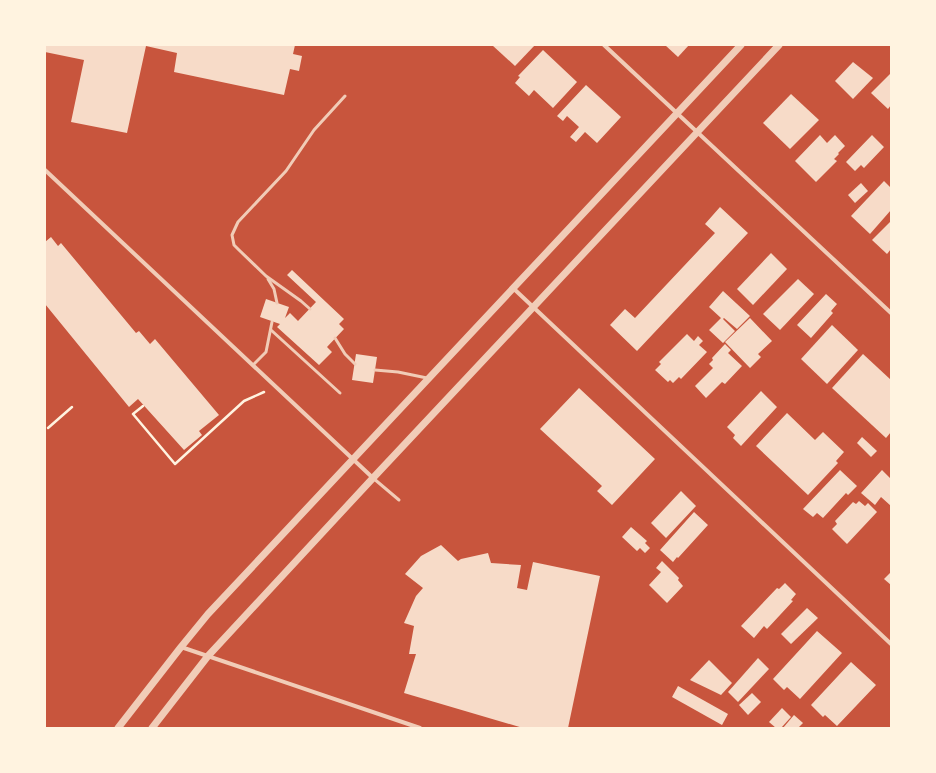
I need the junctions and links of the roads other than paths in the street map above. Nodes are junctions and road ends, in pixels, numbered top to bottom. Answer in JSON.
{"nodes":[{"id":1,"x":604,"y":45,"type":"edge"},
{"id":2,"x":741,"y":45,"type":"edge"},
{"id":3,"x":779,"y":45,"type":"edge"},
{"id":4,"x":344,"y":96,"type":"dead end"},
{"id":5,"x":677,"y":113,"type":"junction"},
{"id":6,"x":697,"y":132,"type":"junction"},
{"id":7,"x":45,"y":170,"type":"edge"},
{"id":8,"x":266,"y":276,"type":"junction"},
{"id":9,"x":513,"y":288,"type":"junction"},
{"id":10,"x":277,"y":303,"type":"dead end"},
{"id":11,"x":534,"y":307,"type":"junction"},
{"id":12,"x":310,"y":309,"type":"dead end"},
{"id":13,"x":891,"y":313,"type":"edge"},
{"id":14,"x":272,"y":322,"type":"dead end"},
{"id":15,"x":271,"y":330,"type":"junction"},
{"id":16,"x":335,"y":338,"type":"dead end"},
{"id":17,"x":355,"y":364,"type":"dead end"},
{"id":18,"x":253,"y":365,"type":"junction"},
{"id":19,"x":375,"y":370,"type":"dead end"},
{"id":20,"x":429,"y":379,"type":"junction"},
{"id":21,"x":340,"y":393,"type":"dead end"},
{"id":22,"x":353,"y":460,"type":"junction"},
{"id":23,"x":373,"y":478,"type":"junction"},
{"id":24,"x":399,"y":500,"type":"dead end"},
{"id":25,"x":891,"y":644,"type":"edge"},
{"id":26,"x":181,"y":647,"type":"junction"},
{"id":27,"x":208,"y":656,"type":"junction"},
{"id":28,"x":118,"y":728,"type":"edge"},
{"id":29,"x":152,"y":728,"type":"edge"},
{"id":30,"x":420,"y":728,"type":"edge"}],
"edges":[{"from":1,"to":5,"type":"street"},
{"from":2,"to":5,"type":"street"},
{"from":3,"to":6,"type":"street"},
{"from":4,"to":8,"type":"lane"},
{"from":5,"to":6,"type":"street"},
{"from":5,"to":9,"type":"street"},
{"from":6,"to":11,"type":"street"},
{"from":6,"to":13,"type":"street"},
{"from":7,"to":18,"type":"street"},
{"from":8,"to":10,"type":"lane"},
{"from":8,"to":12,"type":"lane"},
{"from":9,"to":11,"type":"street"},
{"from":9,"to":20,"type":"street"},
{"from":11,"to":23,"type":"street"},
{"from":11,"to":25,"type":"street"},
{"from":14,"to":15,"type":"lane"},
{"from":15,"to":18,"type":"lane"},
{"from":15,"to":21,"type":"lane"},
{"from":16,"to":17,"type":"lane"},
{"from":18,"to":22,"type":"street"},
{"from":19,"to":20,"type":"lane"},
{"from":20,"to":22,"type":"street"},
{"from":22,"to":23,"type":"street"},
{"from":22,"to":26,"type":"street"},
{"from":23,"to":24,"type":"lane"},
{"from":23,"to":27,"type":"street"},
{"from":26,"to":27,"type":"street"},
{"from":26,"to":28,"type":"street"},
{"from":27,"to":29,"type":"street"},
{"from":27,"to":30,"type":"street"}]}
